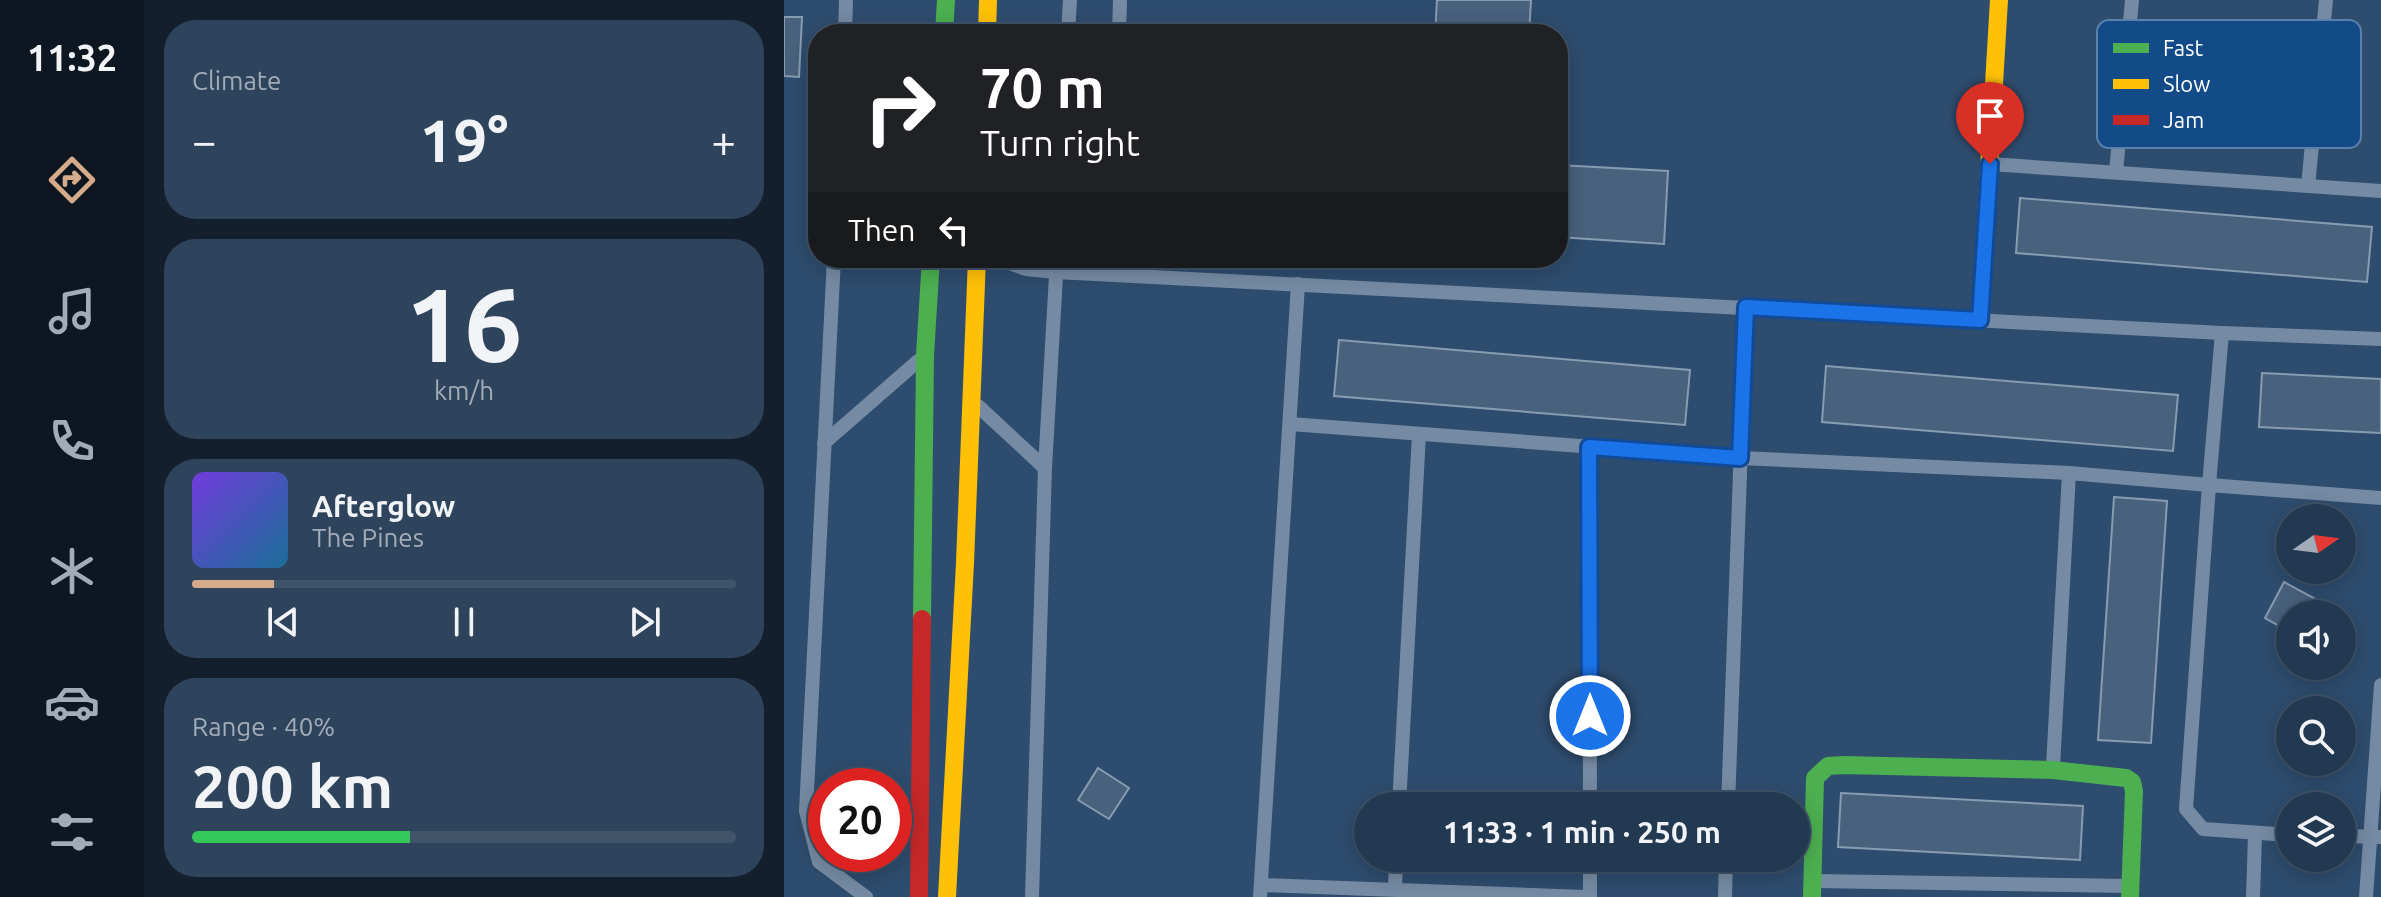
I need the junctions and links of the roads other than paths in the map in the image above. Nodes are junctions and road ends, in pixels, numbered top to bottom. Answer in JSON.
{"nodes":[{"id":1,"x":846,"y":0,"type":"edge"},
{"id":2,"x":946,"y":0,"type":"edge"},
{"id":3,"x":988,"y":0,"type":"edge"},
{"id":4,"x":1070,"y":0,"type":"edge"},
{"id":5,"x":1120,"y":0,"type":"edge"},
{"id":6,"x":1999,"y":0,"type":"edge"},
{"id":7,"x":2132,"y":0,"type":"edge"},
{"id":8,"x":2326,"y":0,"type":"edge"},
{"id":9,"x":2130,"y":20,"type":"edge"},
{"id":10,"x":2324,"y":20,"type":"edge"},
{"id":11,"x":845,"y":24,"type":"edge"},
{"id":12,"x":945,"y":24,"type":"edge"},
{"id":13,"x":987,"y":24,"type":"edge"},
{"id":14,"x":1069,"y":24,"type":"edge"},
{"id":15,"x":1119,"y":24,"type":"edge"},
{"id":16,"x":2118,"y":148,"type":"edge"},
{"id":17,"x":2312,"y":148,"type":"edge"},
{"id":18,"x":1990,"y":164,"type":"junction"},
{"id":19,"x":2116,"y":172,"type":"junction"},
{"id":20,"x":2308,"y":186,"type":"junction"},
{"id":21,"x":2381,"y":191,"type":"edge"},
{"id":22,"x":833,"y":268,"type":"edge"},
{"id":23,"x":930,"y":268,"type":"edge"},
{"id":24,"x":977,"y":268,"type":"edge"},
{"id":25,"x":1056,"y":268,"type":"edge"},
{"id":26,"x":1071,"y":268,"type":"edge"},
{"id":27,"x":1106,"y":268,"type":"edge"},
{"id":28,"x":1106,"y":275,"type":"junction"},
{"id":29,"x":1298,"y":284,"type":"junction"},
{"id":30,"x":1746,"y":307,"type":"junction"},
{"id":31,"x":1980,"y":320,"type":"junction"},
{"id":32,"x":2222,"y":333,"type":"junction"},
{"id":33,"x":2381,"y":339,"type":"edge"},
{"id":34,"x":925,"y":355,"type":"junction"},
{"id":35,"x":972,"y":400,"type":"junction"},
{"id":36,"x":1290,"y":424,"type":"junction"},
{"id":37,"x":1419,"y":434,"type":"junction"},
{"id":38,"x":824,"y":443,"type":"junction"},
{"id":39,"x":1589,"y":447,"type":"junction"},
{"id":40,"x":1740,"y":458,"type":"junction"},
{"id":41,"x":1045,"y":468,"type":"junction"},
{"id":42,"x":2069,"y":473,"type":"junction"},
{"id":43,"x":2209,"y":485,"type":"junction"},
{"id":44,"x":2381,"y":498,"type":"edge"},
{"id":45,"x":2381,"y":685,"type":"edge"},
{"id":46,"x":2053,"y":770,"type":"junction"},
{"id":47,"x":1400,"y":792,"type":"edge"},
{"id":48,"x":1590,"y":792,"type":"edge"},
{"id":49,"x":1728,"y":792,"type":"edge"},
{"id":50,"x":2255,"y":835,"type":"junction"},
{"id":51,"x":2276,"y":835,"type":"edge"},
{"id":52,"x":2375,"y":836,"type":"edge"},
{"id":53,"x":1396,"y":872,"type":"edge"},
{"id":54,"x":1589,"y":872,"type":"edge"},
{"id":55,"x":1726,"y":872,"type":"edge"},
{"id":56,"x":1395,"y":889,"type":"junction"},
{"id":57,"x":1813,"y":889,"type":"edge"},
{"id":58,"x":1260,"y":891,"type":"edge"},
{"id":59,"x":2130,"y":892,"type":"edge"},
{"id":60,"x":866,"y":897,"type":"edge"},
{"id":61,"x":919,"y":897,"type":"edge"},
{"id":62,"x":947,"y":897,"type":"edge"},
{"id":63,"x":1032,"y":897,"type":"edge"},
{"id":64,"x":1588,"y":897,"type":"edge"},
{"id":65,"x":1725,"y":897,"type":"edge"},
{"id":66,"x":2253,"y":897,"type":"edge"},
{"id":67,"x":2366,"y":897,"type":"edge"}],
"edges":[{"from":1,"to":11,"type":"lane"},
{"from":2,"to":12,"type":"street"},
{"from":3,"to":13,"type":"street"},
{"from":4,"to":14,"type":"lane"},
{"from":5,"to":15,"type":"lane"},
{"from":6,"to":18,"type":"street"},
{"from":7,"to":9,"type":"lane"},
{"from":8,"to":10,"type":"lane"},
{"from":16,"to":19,"type":"lane"},
{"from":17,"to":20,"type":"lane"},
{"from":18,"to":19,"type":"lane"},
{"from":18,"to":31,"type":"street"},
{"from":19,"to":20,"type":"lane"},
{"from":20,"to":21,"type":"lane"},
{"from":22,"to":38,"type":"lane"},
{"from":23,"to":34,"type":"street"},
{"from":24,"to":35,"type":"street"},
{"from":25,"to":41,"type":"lane"},
{"from":26,"to":28,"type":"lane"},
{"from":27,"to":28,"type":"lane"},
{"from":28,"to":29,"type":"lane"},
{"from":29,"to":30,"type":"lane"},
{"from":29,"to":36,"type":"lane"},
{"from":30,"to":31,"type":"lane"},
{"from":30,"to":40,"type":"lane"},
{"from":31,"to":32,"type":"lane"},
{"from":32,"to":33,"type":"lane"},
{"from":32,"to":43,"type":"lane"},
{"from":34,"to":38,"type":"lane"},
{"from":34,"to":61,"type":"street"},
{"from":35,"to":41,"type":"lane"},
{"from":35,"to":62,"type":"street"},
{"from":36,"to":37,"type":"lane"},
{"from":36,"to":58,"type":"lane"},
{"from":37,"to":39,"type":"lane"},
{"from":37,"to":47,"type":"lane"},
{"from":38,"to":60,"type":"lane"},
{"from":39,"to":40,"type":"lane"},
{"from":39,"to":48,"type":"lane"},
{"from":40,"to":42,"type":"lane"},
{"from":40,"to":49,"type":"lane"},
{"from":41,"to":63,"type":"lane"},
{"from":42,"to":43,"type":"lane"},
{"from":42,"to":46,"type":"lane"},
{"from":43,"to":44,"type":"lane"},
{"from":43,"to":50,"type":"lane"},
{"from":45,"to":52,"type":"lane"},
{"from":46,"to":57,"type":"street"},
{"from":46,"to":59,"type":"street"},
{"from":50,"to":51,"type":"lane"},
{"from":50,"to":66,"type":"lane"},
{"from":52,"to":67,"type":"lane"},
{"from":53,"to":56,"type":"lane"},
{"from":54,"to":64,"type":"lane"},
{"from":55,"to":65,"type":"lane"},
{"from":56,"to":58,"type":"lane"},
{"from":56,"to":64,"type":"lane"},
{"from":57,"to":59,"type":"lane"}]}
